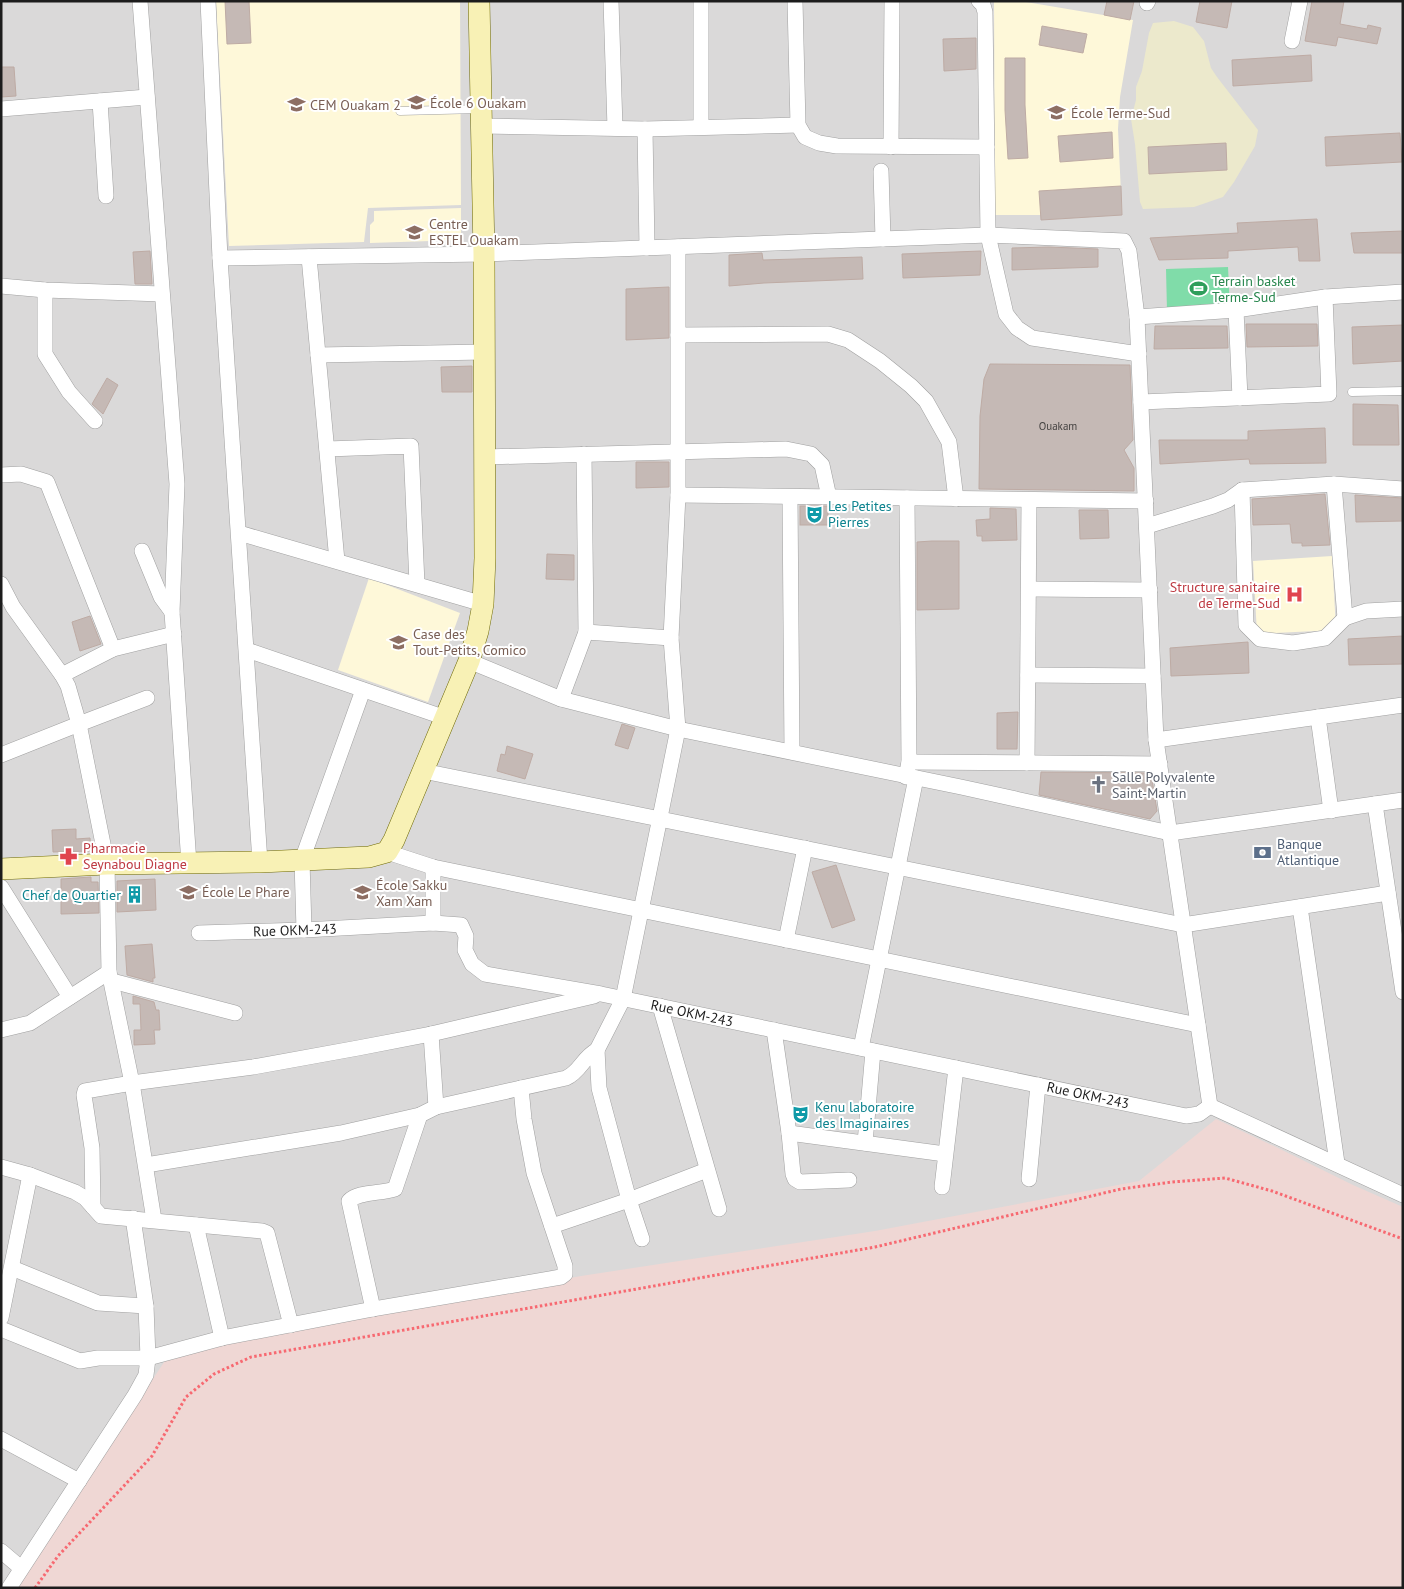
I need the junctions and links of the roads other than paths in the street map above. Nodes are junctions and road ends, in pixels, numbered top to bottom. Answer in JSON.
{"nodes":[{"id":1,"x":140,"y":1,"type":"edge"},
{"id":2,"x":208,"y":1,"type":"edge"},
{"id":3,"x":479,"y":1,"type":"edge"},
{"id":4,"x":611,"y":1,"type":"edge"},
{"id":5,"x":700,"y":1,"type":"edge"},
{"id":6,"x":795,"y":1,"type":"edge"},
{"id":7,"x":892,"y":1,"type":"edge"},
{"id":8,"x":980,"y":1,"type":"edge"},
{"id":9,"x":1300,"y":1,"type":"edge"},
{"id":10,"x":1292,"y":41,"type":"dead end"},
{"id":11,"x":147,"y":97,"type":"junction"},
{"id":12,"x":100,"y":101,"type":"junction"},
{"id":13,"x":1,"y":109,"type":"edge"},
{"id":14,"x":400,"y":111,"type":"dead end"},
{"id":15,"x":482,"y":118,"type":"junction"},
{"id":16,"x":798,"y":125,"type":"junction"},
{"id":17,"x":701,"y":127,"type":"junction"},
{"id":18,"x":615,"y":128,"type":"junction"},
{"id":19,"x":645,"y":129,"type":"junction"},
{"id":20,"x":891,"y":147,"type":"junction"},
{"id":21,"x":987,"y":147,"type":"junction"},
{"id":22,"x":881,"y":171,"type":"dead end"},
{"id":23,"x":106,"y":196,"type":"dead end"},
{"id":24,"x":988,"y":235,"type":"junction"},
{"id":25,"x":883,"y":239,"type":"junction"},
{"id":26,"x":678,"y":247,"type":"junction"},
{"id":27,"x":647,"y":248,"type":"junction"},
{"id":28,"x":484,"y":254,"type":"junction"},
{"id":29,"x":309,"y":257,"type":"junction"},
{"id":30,"x":220,"y":258,"type":"junction"},
{"id":31,"x":1,"y":286,"type":"edge"},
{"id":32,"x":44,"y":290,"type":"junction"},
{"id":33,"x":1403,"y":292,"type":"edge"},
{"id":34,"x":162,"y":294,"type":"junction"},
{"id":35,"x":1325,"y":297,"type":"junction"},
{"id":36,"x":1236,"y":310,"type":"junction"},
{"id":37,"x":1137,"y":317,"type":"junction"},
{"id":38,"x":678,"y":335,"type":"junction"},
{"id":39,"x":485,"y":352,"type":"junction"},
{"id":40,"x":1139,"y":354,"type":"junction"},
{"id":41,"x":318,"y":355,"type":"junction"},
{"id":42,"x":1403,"y":391,"type":"edge"},
{"id":43,"x":1352,"y":392,"type":"dead end"},
{"id":44,"x":1240,"y":398,"type":"junction"},
{"id":45,"x":1141,"y":402,"type":"junction"},
{"id":46,"x":95,"y":421,"type":"dead end"},
{"id":47,"x":327,"y":449,"type":"junction"},
{"id":48,"x":678,"y":452,"type":"junction"},
{"id":49,"x":584,"y":454,"type":"junction"},
{"id":50,"x":484,"y":457,"type":"junction"},
{"id":51,"x":1,"y":475,"type":"edge"},
{"id":52,"x":1334,"y":484,"type":"junction"},
{"id":53,"x":1403,"y":489,"type":"edge"},
{"id":54,"x":1242,"y":490,"type":"junction"},
{"id":55,"x":678,"y":495,"type":"junction"},
{"id":56,"x":790,"y":496,"type":"junction"},
{"id":57,"x":830,"y":497,"type":"junction"},
{"id":58,"x":907,"y":498,"type":"junction"},
{"id":59,"x":956,"y":499,"type":"junction"},
{"id":60,"x":1029,"y":500,"type":"junction"},
{"id":61,"x":1146,"y":501,"type":"junction"},
{"id":62,"x":1147,"y":526,"type":"junction"},
{"id":63,"x":239,"y":533,"type":"junction"},
{"id":64,"x":142,"y":551,"type":"dead end"},
{"id":65,"x":337,"y":561,"type":"junction"},
{"id":66,"x":1,"y":584,"type":"edge"},
{"id":67,"x":416,"y":584,"type":"junction"},
{"id":68,"x":1029,"y":589,"type":"junction"},
{"id":69,"x":1150,"y":590,"type":"junction"},
{"id":70,"x":483,"y":604,"type":"junction"},
{"id":71,"x":7,"y":605,"type":"edge"},
{"id":72,"x":1403,"y":609,"type":"edge"},
{"id":73,"x":172,"y":612,"type":"junction"},
{"id":74,"x":1345,"y":618,"type":"junction"},
{"id":75,"x":586,"y":632,"type":"junction"},
{"id":76,"x":174,"y":634,"type":"junction"},
{"id":77,"x":671,"y":638,"type":"junction"},
{"id":78,"x":113,"y":649,"type":"junction"},
{"id":79,"x":247,"y":650,"type":"junction"},
{"id":80,"x":469,"y":661,"type":"junction"},
{"id":81,"x":62,"y":675,"type":"junction"},
{"id":82,"x":1028,"y":675,"type":"junction"},
{"id":83,"x":1154,"y":676,"type":"junction"},
{"id":84,"x":363,"y":690,"type":"junction"},
{"id":85,"x":147,"y":698,"type":"dead end"},
{"id":86,"x":561,"y":699,"type":"junction"},
{"id":87,"x":1403,"y":705,"type":"edge"},
{"id":88,"x":1318,"y":717,"type":"junction"},
{"id":89,"x":446,"y":718,"type":"junction"},
{"id":90,"x":79,"y":724,"type":"junction"},
{"id":91,"x":678,"y":729,"type":"junction"},
{"id":92,"x":1156,"y":740,"type":"junction"},
{"id":93,"x":792,"y":752,"type":"junction"},
{"id":94,"x":1,"y":755,"type":"edge"},
{"id":95,"x":1027,"y":763,"type":"junction"},
{"id":96,"x":1160,"y":764,"type":"junction"},
{"id":97,"x":423,"y":771,"type":"junction"},
{"id":98,"x":910,"y":772,"type":"junction"},
{"id":99,"x":1403,"y":800,"type":"edge"},
{"id":100,"x":1375,"y":804,"type":"junction"},
{"id":101,"x":1331,"y":810,"type":"junction"},
{"id":102,"x":660,"y":819,"type":"junction"},
{"id":103,"x":1170,"y":833,"type":"junction"},
{"id":104,"x":805,"y":848,"type":"junction"},
{"id":105,"x":387,"y":852,"type":"junction"},
{"id":106,"x":302,"y":860,"type":"junction"},
{"id":107,"x":260,"y":862,"type":"junction"},
{"id":108,"x":107,"y":864,"type":"junction"},
{"id":109,"x":189,"y":864,"type":"junction"},
{"id":110,"x":433,"y":867,"type":"junction"},
{"id":111,"x":898,"y":867,"type":"junction"},
{"id":112,"x":1,"y":869,"type":"edge"},
{"id":113,"x":1,"y":887,"type":"edge"},
{"id":114,"x":1388,"y":893,"type":"junction"},
{"id":115,"x":1300,"y":907,"type":"junction"},
{"id":116,"x":641,"y":910,"type":"junction"},
{"id":117,"x":433,"y":923,"type":"junction"},
{"id":118,"x":1183,"y":925,"type":"junction"},
{"id":119,"x":304,"y":930,"type":"junction"},
{"id":120,"x":199,"y":933,"type":"dead end"},
{"id":121,"x":786,"y":940,"type":"junction"},
{"id":122,"x":879,"y":959,"type":"junction"},
{"id":123,"x":110,"y":977,"type":"junction"},
{"id":124,"x":1403,"y":992,"type":"edge"},
{"id":125,"x":601,"y":994,"type":"junction"},
{"id":126,"x":70,"y":997,"type":"junction"},
{"id":127,"x":623,"y":999,"type":"junction"},
{"id":128,"x":660,"y":1006,"type":"junction"},
{"id":129,"x":235,"y":1013,"type":"dead end"},
{"id":130,"x":1198,"y":1025,"type":"junction"},
{"id":131,"x":1,"y":1030,"type":"edge"},
{"id":132,"x":774,"y":1030,"type":"junction"},
{"id":133,"x":431,"y":1034,"type":"junction"},
{"id":134,"x":597,"y":1050,"type":"junction"},
{"id":135,"x":867,"y":1050,"type":"junction"},
{"id":136,"x":956,"y":1068,"type":"junction"},
{"id":137,"x":132,"y":1082,"type":"junction"},
{"id":138,"x":1038,"y":1085,"type":"junction"},
{"id":139,"x":520,"y":1088,"type":"junction"},
{"id":140,"x":1210,"y":1106,"type":"junction"},
{"id":141,"x":436,"y":1108,"type":"junction"},
{"id":142,"x":420,"y":1115,"type":"junction"},
{"id":143,"x":789,"y":1133,"type":"junction"},
{"id":144,"x":865,"y":1143,"type":"junction"},
{"id":145,"x":946,"y":1154,"type":"junction"},
{"id":146,"x":1337,"y":1164,"type":"junction"},
{"id":147,"x":146,"y":1165,"type":"junction"},
{"id":148,"x":1,"y":1167,"type":"edge"},
{"id":149,"x":707,"y":1170,"type":"junction"},
{"id":150,"x":30,"y":1175,"type":"junction"},
{"id":151,"x":1029,"y":1179,"type":"dead end"},
{"id":152,"x":850,"y":1180,"type":"dead end"},
{"id":153,"x":942,"y":1186,"type":"dead end"},
{"id":154,"x":1403,"y":1195,"type":"edge"},
{"id":155,"x":629,"y":1200,"type":"junction"},
{"id":156,"x":93,"y":1207,"type":"junction"},
{"id":157,"x":719,"y":1210,"type":"dead end"},
{"id":158,"x":133,"y":1218,"type":"junction"},
{"id":159,"x":154,"y":1220,"type":"junction"},
{"id":160,"x":196,"y":1224,"type":"junction"},
{"id":161,"x":552,"y":1226,"type":"junction"},
{"id":162,"x":642,"y":1239,"type":"dead end"},
{"id":163,"x":12,"y":1268,"type":"junction"},
{"id":164,"x":146,"y":1306,"type":"junction"},
{"id":165,"x":373,"y":1309,"type":"junction"},
{"id":166,"x":1,"y":1318,"type":"edge"},
{"id":167,"x":291,"y":1325,"type":"junction"},
{"id":168,"x":1,"y":1330,"type":"edge"},
{"id":169,"x":222,"y":1338,"type":"junction"},
{"id":170,"x":148,"y":1358,"type":"junction"},
{"id":171,"x":1,"y":1439,"type":"edge"},
{"id":172,"x":79,"y":1481,"type":"junction"},
{"id":173,"x":1,"y":1551,"type":"edge"},
{"id":174,"x":22,"y":1568,"type":"junction"},
{"id":175,"x":9,"y":1588,"type":"edge"}],
"edges":[{"from":1,"to":11,"type":"street"},
{"from":2,"to":30,"type":"street"},
{"from":3,"to":15,"type":"street"},
{"from":4,"to":18,"type":"street"},
{"from":5,"to":17,"type":"street"},
{"from":6,"to":16,"type":"street"},
{"from":7,"to":20,"type":"street"},
{"from":8,"to":21,"type":"street"},
{"from":9,"to":10,"type":"street"},
{"from":11,"to":12,"type":"street"},
{"from":11,"to":34,"type":"street"},
{"from":12,"to":13,"type":"street"},
{"from":12,"to":23,"type":"street"},
{"from":14,"to":15,"type":"lane"},
{"from":15,"to":18,"type":"street"},
{"from":15,"to":28,"type":"street"},
{"from":16,"to":17,"type":"street"},
{"from":16,"to":20,"type":"street"},
{"from":17,"to":19,"type":"street"},
{"from":18,"to":19,"type":"street"},
{"from":19,"to":27,"type":"street"},
{"from":20,"to":21,"type":"street"},
{"from":21,"to":24,"type":"street"},
{"from":22,"to":25,"type":"street"},
{"from":24,"to":25,"type":"street"},
{"from":24,"to":37,"type":"street"},
{"from":24,"to":40,"type":"street"},
{"from":25,"to":26,"type":"street"},
{"from":26,"to":27,"type":"street"},
{"from":26,"to":38,"type":"street"},
{"from":27,"to":28,"type":"street"},
{"from":28,"to":29,"type":"street"},
{"from":28,"to":39,"type":"street"},
{"from":29,"to":30,"type":"street"},
{"from":29,"to":41,"type":"street"},
{"from":30,"to":63,"type":"street"},
{"from":31,"to":32,"type":"street"},
{"from":32,"to":34,"type":"street"},
{"from":32,"to":46,"type":"street"},
{"from":33,"to":35,"type":"street"},
{"from":34,"to":73,"type":"street"},
{"from":35,"to":36,"type":"street"},
{"from":35,"to":44,"type":"street"},
{"from":36,"to":37,"type":"street"},
{"from":36,"to":44,"type":"street"},
{"from":37,"to":40,"type":"street"},
{"from":38,"to":48,"type":"street"},
{"from":38,"to":59,"type":"street"},
{"from":39,"to":41,"type":"street"},
{"from":39,"to":50,"type":"street"},
{"from":40,"to":45,"type":"street"},
{"from":41,"to":47,"type":"street"},
{"from":42,"to":43,"type":"lane"},
{"from":44,"to":45,"type":"street"},
{"from":45,"to":61,"type":"street"},
{"from":47,"to":65,"type":"street"},
{"from":47,"to":67,"type":"street"},
{"from":48,"to":49,"type":"street"},
{"from":48,"to":55,"type":"street"},
{"from":48,"to":57,"type":"street"},
{"from":49,"to":50,"type":"street"},
{"from":49,"to":75,"type":"street"},
{"from":50,"to":70,"type":"street"},
{"from":51,"to":78,"type":"street"},
{"from":52,"to":53,"type":"street"},
{"from":52,"to":54,"type":"street"},
{"from":52,"to":74,"type":"street"},
{"from":54,"to":62,"type":"street"},
{"from":54,"to":74,"type":"street"},
{"from":55,"to":56,"type":"street"},
{"from":55,"to":77,"type":"street"},
{"from":56,"to":57,"type":"street"},
{"from":56,"to":93,"type":"street"},
{"from":57,"to":58,"type":"street"},
{"from":58,"to":59,"type":"street"},
{"from":58,"to":98,"type":"street"},
{"from":59,"to":60,"type":"street"},
{"from":60,"to":61,"type":"street"},
{"from":60,"to":68,"type":"street"},
{"from":61,"to":62,"type":"street"},
{"from":62,"to":69,"type":"street"},
{"from":63,"to":65,"type":"street"},
{"from":63,"to":79,"type":"street"},
{"from":64,"to":73,"type":"street"},
{"from":65,"to":67,"type":"street"},
{"from":66,"to":71,"type":"street"},
{"from":67,"to":70,"type":"street"},
{"from":68,"to":69,"type":"street"},
{"from":68,"to":82,"type":"street"},
{"from":69,"to":83,"type":"street"},
{"from":70,"to":80,"type":"street"},
{"from":71,"to":81,"type":"street"},
{"from":72,"to":74,"type":"street"},
{"from":73,"to":76,"type":"street"},
{"from":75,"to":77,"type":"street"},
{"from":75,"to":86,"type":"street"},
{"from":76,"to":78,"type":"street"},
{"from":76,"to":109,"type":"street"},
{"from":77,"to":91,"type":"street"},
{"from":78,"to":81,"type":"street"},
{"from":79,"to":84,"type":"street"},
{"from":79,"to":107,"type":"street"},
{"from":80,"to":86,"type":"street"},
{"from":80,"to":89,"type":"street"},
{"from":81,"to":90,"type":"street"},
{"from":82,"to":83,"type":"street"},
{"from":82,"to":95,"type":"street"},
{"from":83,"to":92,"type":"street"},
{"from":84,"to":89,"type":"street"},
{"from":84,"to":106,"type":"street"},
{"from":85,"to":90,"type":"street"},
{"from":86,"to":91,"type":"street"},
{"from":87,"to":88,"type":"street"},
{"from":88,"to":92,"type":"street"},
{"from":88,"to":101,"type":"street"},
{"from":89,"to":97,"type":"street"},
{"from":90,"to":94,"type":"street"},
{"from":90,"to":108,"type":"street"},
{"from":91,"to":93,"type":"street"},
{"from":91,"to":102,"type":"street"},
{"from":92,"to":96,"type":"street"},
{"from":93,"to":98,"type":"street"},
{"from":95,"to":96,"type":"street"},
{"from":95,"to":98,"type":"street"},
{"from":96,"to":103,"type":"street"},
{"from":97,"to":102,"type":"street"},
{"from":97,"to":105,"type":"street"},
{"from":98,"to":103,"type":"street"},
{"from":98,"to":111,"type":"street"},
{"from":99,"to":100,"type":"street"},
{"from":100,"to":101,"type":"street"},
{"from":100,"to":114,"type":"street"},
{"from":101,"to":103,"type":"street"},
{"from":102,"to":104,"type":"street"},
{"from":102,"to":116,"type":"street"},
{"from":103,"to":118,"type":"street"},
{"from":104,"to":111,"type":"street"},
{"from":104,"to":121,"type":"street"},
{"from":105,"to":106,"type":"street"},
{"from":105,"to":110,"type":"street"},
{"from":106,"to":107,"type":"street"},
{"from":106,"to":119,"type":"street"},
{"from":107,"to":109,"type":"street"},
{"from":108,"to":109,"type":"street"},
{"from":108,"to":112,"type":"street"},
{"from":108,"to":123,"type":"street"},
{"from":110,"to":116,"type":"street"},
{"from":110,"to":117,"type":"street"},
{"from":111,"to":118,"type":"street"},
{"from":111,"to":122,"type":"street"},
{"from":113,"to":126,"type":"street"},
{"from":114,"to":115,"type":"street"},
{"from":114,"to":124,"type":"street"},
{"from":115,"to":118,"type":"street"},
{"from":115,"to":146,"type":"street"},
{"from":116,"to":121,"type":"street"},
{"from":116,"to":127,"type":"street"},
{"from":117,"to":119,"type":"street","name":"Rue OKM-243"},
{"from":117,"to":125,"type":"street","name":"Rue OKM-243"},
{"from":118,"to":130,"type":"street"},
{"from":119,"to":120,"type":"street","name":"Rue OKM-243"},
{"from":121,"to":122,"type":"street"},
{"from":122,"to":130,"type":"street"},
{"from":122,"to":135,"type":"street"},
{"from":123,"to":126,"type":"street"},
{"from":123,"to":129,"type":"street"},
{"from":123,"to":137,"type":"street"},
{"from":125,"to":127,"type":"street","name":"Rue OKM-243"},
{"from":125,"to":133,"type":"street"},
{"from":126,"to":131,"type":"street"},
{"from":127,"to":128,"type":"street","name":"Rue OKM-243"},
{"from":127,"to":134,"type":"street"},
{"from":128,"to":132,"type":"street","name":"Rue OKM-243"},
{"from":128,"to":149,"type":"street"},
{"from":130,"to":140,"type":"street"},
{"from":132,"to":135,"type":"street","name":"Rue OKM-243"},
{"from":132,"to":143,"type":"street"},
{"from":133,"to":137,"type":"street"},
{"from":133,"to":141,"type":"street"},
{"from":134,"to":139,"type":"street"},
{"from":134,"to":155,"type":"street"},
{"from":135,"to":136,"type":"street","name":"Rue OKM-243"},
{"from":135,"to":144,"type":"street"},
{"from":136,"to":138,"type":"street","name":"Rue OKM-243"},
{"from":136,"to":145,"type":"street"},
{"from":137,"to":147,"type":"street"},
{"from":137,"to":156,"type":"street"},
{"from":138,"to":140,"type":"street","name":"Rue OKM-243"},
{"from":138,"to":151,"type":"street"},
{"from":139,"to":141,"type":"street"},
{"from":139,"to":161,"type":"street"},
{"from":140,"to":146,"type":"street"},
{"from":141,"to":142,"type":"street"},
{"from":142,"to":147,"type":"street"},
{"from":142,"to":165,"type":"street"},
{"from":143,"to":144,"type":"street"},
{"from":143,"to":152,"type":"street"},
{"from":144,"to":145,"type":"street"},
{"from":145,"to":153,"type":"street"},
{"from":146,"to":154,"type":"street"},
{"from":147,"to":159,"type":"street"},
{"from":148,"to":150,"type":"street"},
{"from":149,"to":155,"type":"street"},
{"from":149,"to":157,"type":"street"},
{"from":150,"to":156,"type":"street"},
{"from":150,"to":163,"type":"street"},
{"from":155,"to":161,"type":"street"},
{"from":155,"to":162,"type":"street"},
{"from":156,"to":158,"type":"street"},
{"from":158,"to":159,"type":"street"},
{"from":158,"to":164,"type":"street"},
{"from":159,"to":160,"type":"street"},
{"from":160,"to":167,"type":"street"},
{"from":160,"to":169,"type":"street"},
{"from":161,"to":165,"type":"street"},
{"from":163,"to":164,"type":"street"},
{"from":163,"to":166,"type":"street"},
{"from":164,"to":170,"type":"street"},
{"from":165,"to":167,"type":"street"},
{"from":167,"to":169,"type":"street"},
{"from":168,"to":170,"type":"street"},
{"from":169,"to":170,"type":"street"},
{"from":170,"to":172,"type":"street"},
{"from":171,"to":172,"type":"street"},
{"from":172,"to":174,"type":"street"},
{"from":173,"to":174,"type":"street"},
{"from":174,"to":175,"type":"street"}]}
